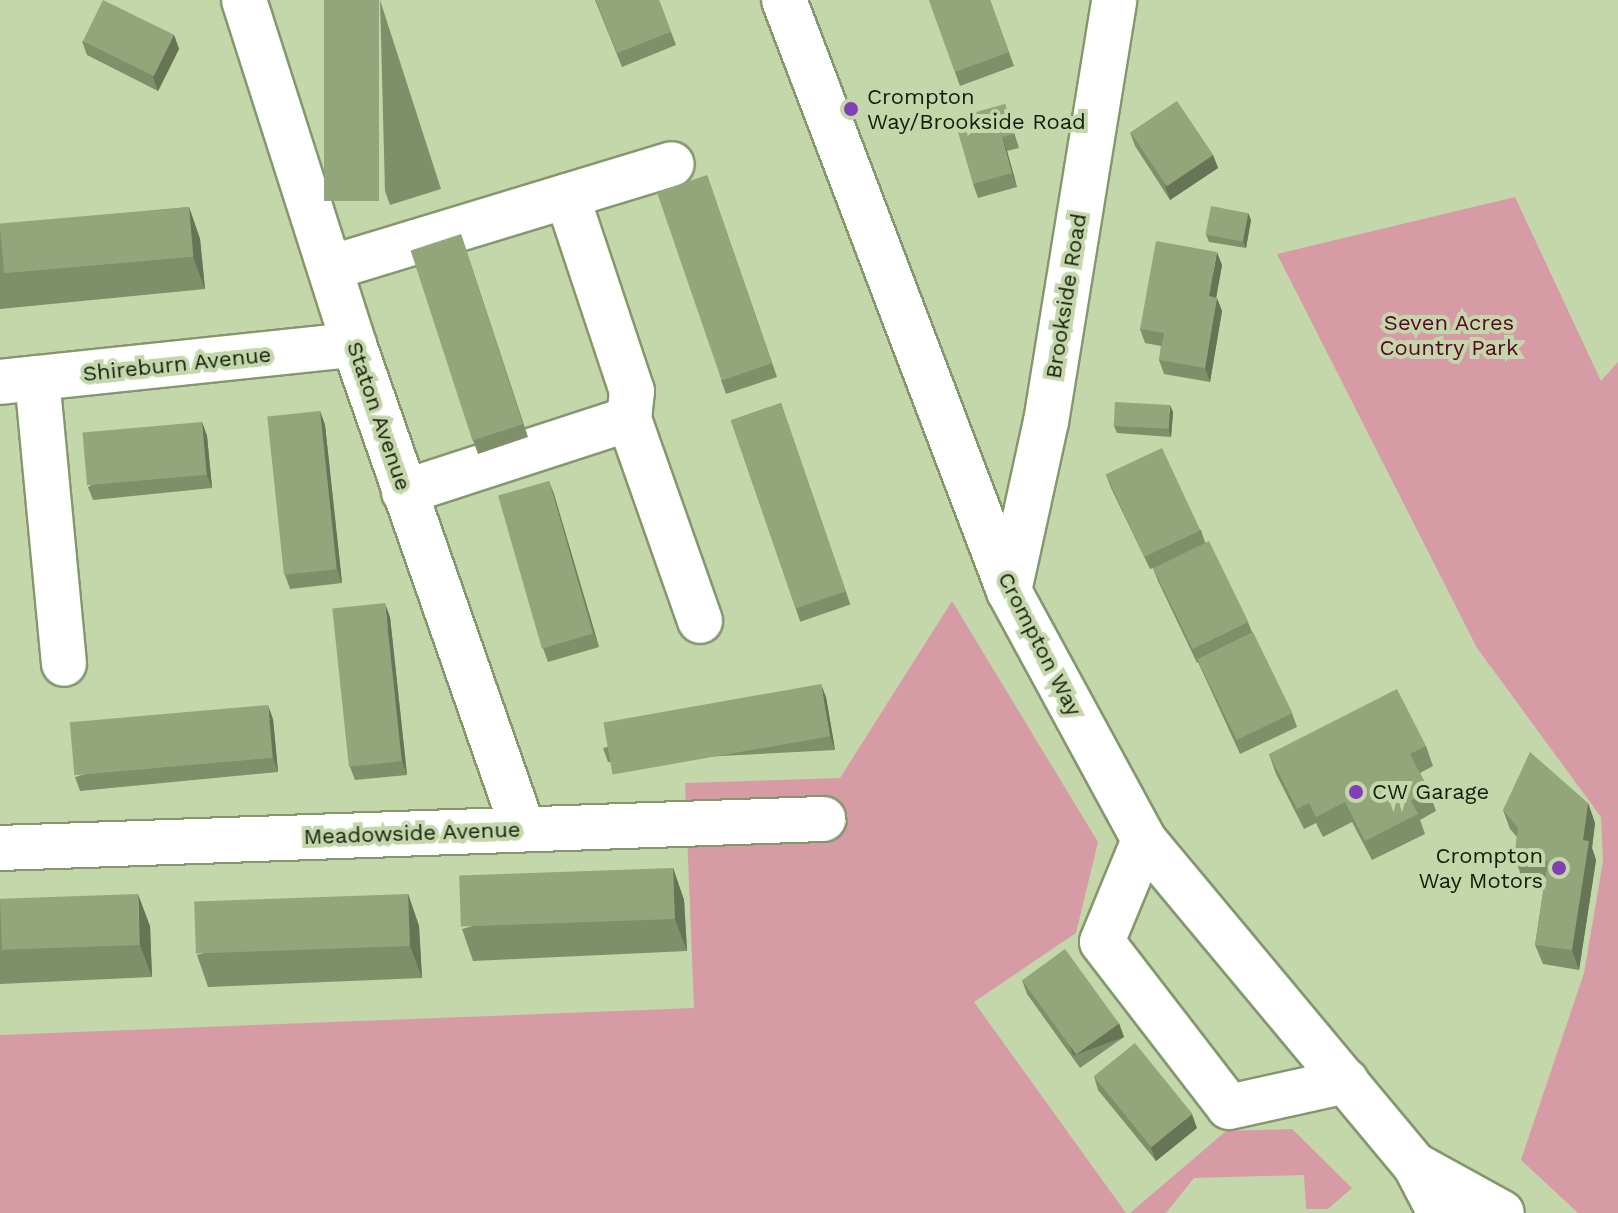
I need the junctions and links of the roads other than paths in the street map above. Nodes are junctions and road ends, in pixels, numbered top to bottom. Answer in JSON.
{"nodes":[{"id":1,"x":244,"y":0,"type":"edge"},
{"id":2,"x":784,"y":0,"type":"edge"},
{"id":3,"x":1114,"y":0,"type":"edge"},
{"id":4,"x":672,"y":164,"type":"dead end"},
{"id":5,"x":567,"y":196,"type":"junction"},
{"id":6,"x":330,"y":268,"type":"junction"},
{"id":7,"x":354,"y":345,"type":"junction"},
{"id":8,"x":18,"y":380,"type":"edge"},
{"id":9,"x":629,"y":419,"type":"junction"},
{"id":10,"x":404,"y":492,"type":"junction"},
{"id":11,"x":1009,"y":591,"type":"junction"},
{"id":12,"x":700,"y":621,"type":"dead end"},
{"id":13,"x":64,"y":664,"type":"dead end"},
{"id":14,"x":823,"y":819,"type":"dead end"},
{"id":15,"x":523,"y":829,"type":"junction"},
{"id":16,"x":1144,"y":840,"type":"junction"},
{"id":17,"x":0,"y":848,"type":"edge"},
{"id":18,"x":1346,"y":1081,"type":"junction"},
{"id":19,"x":1415,"y":1165,"type":"junction"},
{"id":20,"x":1440,"y":1213,"type":"edge"},
{"id":21,"x":1502,"y":1213,"type":"edge"}],
"edges":[{"from":1,"to":6,"type":"main road","name":"Staton Avenue"},
{"from":2,"to":11,"type":"main road","name":"Crompton Way"},
{"from":3,"to":11,"type":"main road","name":"Brookside Road"},
{"from":4,"to":5,"type":"main road"},
{"from":5,"to":6,"type":"main road"},
{"from":5,"to":9,"type":"main road"},
{"from":6,"to":7,"type":"main road","name":"Staton Avenue"},
{"from":7,"to":8,"type":"main road","name":"Shireburn Avenue"},
{"from":7,"to":10,"type":"main road","name":"Staton Avenue"},
{"from":8,"to":13,"type":"main road"},
{"from":9,"to":10,"type":"main road"},
{"from":9,"to":12,"type":"main road"},
{"from":10,"to":15,"type":"main road","name":"Staton Avenue"},
{"from":11,"to":16,"type":"main road","name":"Crompton Way"},
{"from":14,"to":15,"type":"main road","name":"Meadowside Avenue"},
{"from":15,"to":17,"type":"main road","name":"Meadowside Avenue"},
{"from":16,"to":18,"type":"main road","name":"Crompton Way"},
{"from":16,"to":18,"type":"main road"},
{"from":18,"to":19,"type":"main road","name":"Crompton Way"},
{"from":19,"to":20,"type":"main road","name":"Crompton Way"},
{"from":19,"to":21,"type":"main road","name":"Crompton Way"}]}
